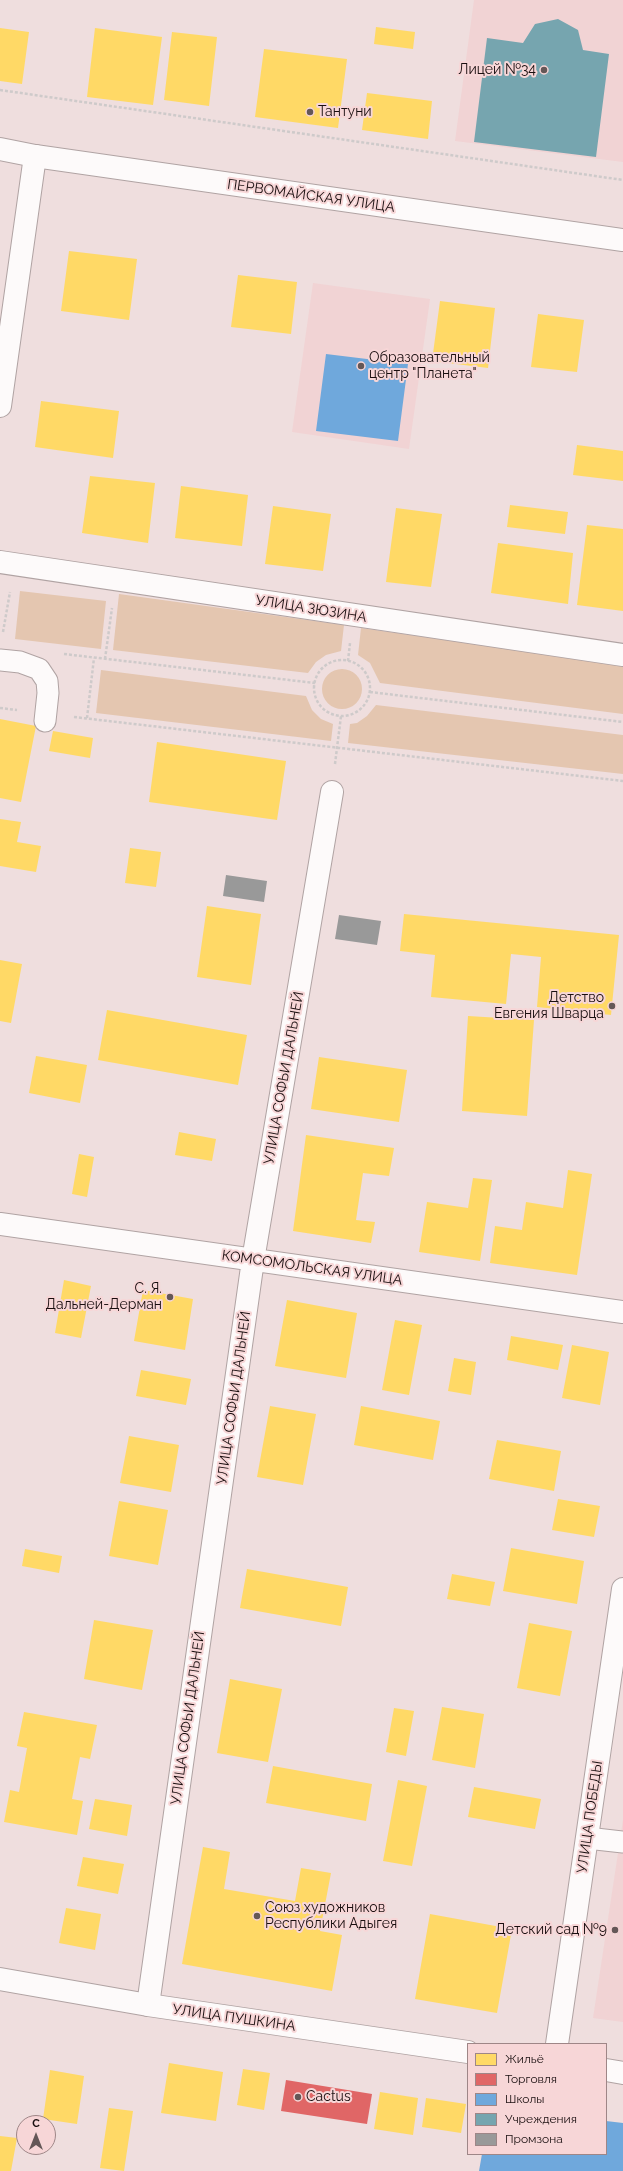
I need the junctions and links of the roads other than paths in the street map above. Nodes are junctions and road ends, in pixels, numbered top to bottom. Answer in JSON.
{"nodes":[{"id":1,"x":0,"y":149,"type":"edge"},
{"id":2,"x":35,"y":156,"type":"junction"},
{"id":3,"x":623,"y":240,"type":"edge"},
{"id":4,"x":0,"y":406,"type":"edge"},
{"id":5,"x":0,"y":562,"type":"edge"},
{"id":6,"x":1,"y":650,"type":"edge"},
{"id":7,"x":623,"y":655,"type":"edge"},
{"id":8,"x":46,"y":717,"type":"road end"},
{"id":9,"x":332,"y":792,"type":"road end"},
{"id":10,"x":0,"y":1224,"type":"edge"},
{"id":11,"x":253,"y":1260,"type":"junction"},
{"id":12,"x":623,"y":1312,"type":"edge"},
{"id":13,"x":623,"y":1589,"type":"edge"},
{"id":14,"x":587,"y":1838,"type":"junction"},
{"id":15,"x":623,"y":1842,"type":"edge"},
{"id":16,"x":0,"y":1980,"type":"edge"},
{"id":17,"x":148,"y":2005,"type":"junction"},
{"id":18,"x":557,"y":2043,"type":"edge"},
{"id":19,"x":467,"y":2052,"type":"edge"},
{"id":20,"x":607,"y":2070,"type":"edge"},
{"id":21,"x":623,"y":2073,"type":"edge"}],
"edges":[{"from":1,"to":2,"type":"street","name":"ПЕРВОМАЙСКАЯ УЛИЦА"},
{"from":2,"to":3,"type":"street","name":"ПЕРВОМАЙСКАЯ УЛИЦА"},
{"from":2,"to":4,"type":"street"},
{"from":5,"to":7,"type":"street","name":"УЛИЦА ЗЮЗИНА"},
{"from":6,"to":8,"type":"lane"},
{"from":9,"to":11,"type":"street","name":"УЛИЦА СОФЬИ ДАЛЬНЕЙ"},
{"from":10,"to":11,"type":"street","name":"КОМСОМОЛЬСКАЯ УЛИЦА"},
{"from":11,"to":12,"type":"street","name":"КОМСОМОЛЬСКАЯ УЛИЦА"},
{"from":11,"to":17,"type":"street","name":"УЛИЦА СОФЬИ ДАЛЬНЕЙ"},
{"from":13,"to":14,"type":"street","name":"УЛИЦА ПОБЕДЫ"},
{"from":14,"to":15,"type":"lane"},
{"from":14,"to":18,"type":"street","name":"УЛИЦА ПОБЕДЫ"},
{"from":16,"to":17,"type":"street","name":"УЛИЦА ПУШКИНА"},
{"from":17,"to":19,"type":"street","name":"УЛИЦА ПУШКИНА"},
{"from":20,"to":21,"type":"street"}]}
